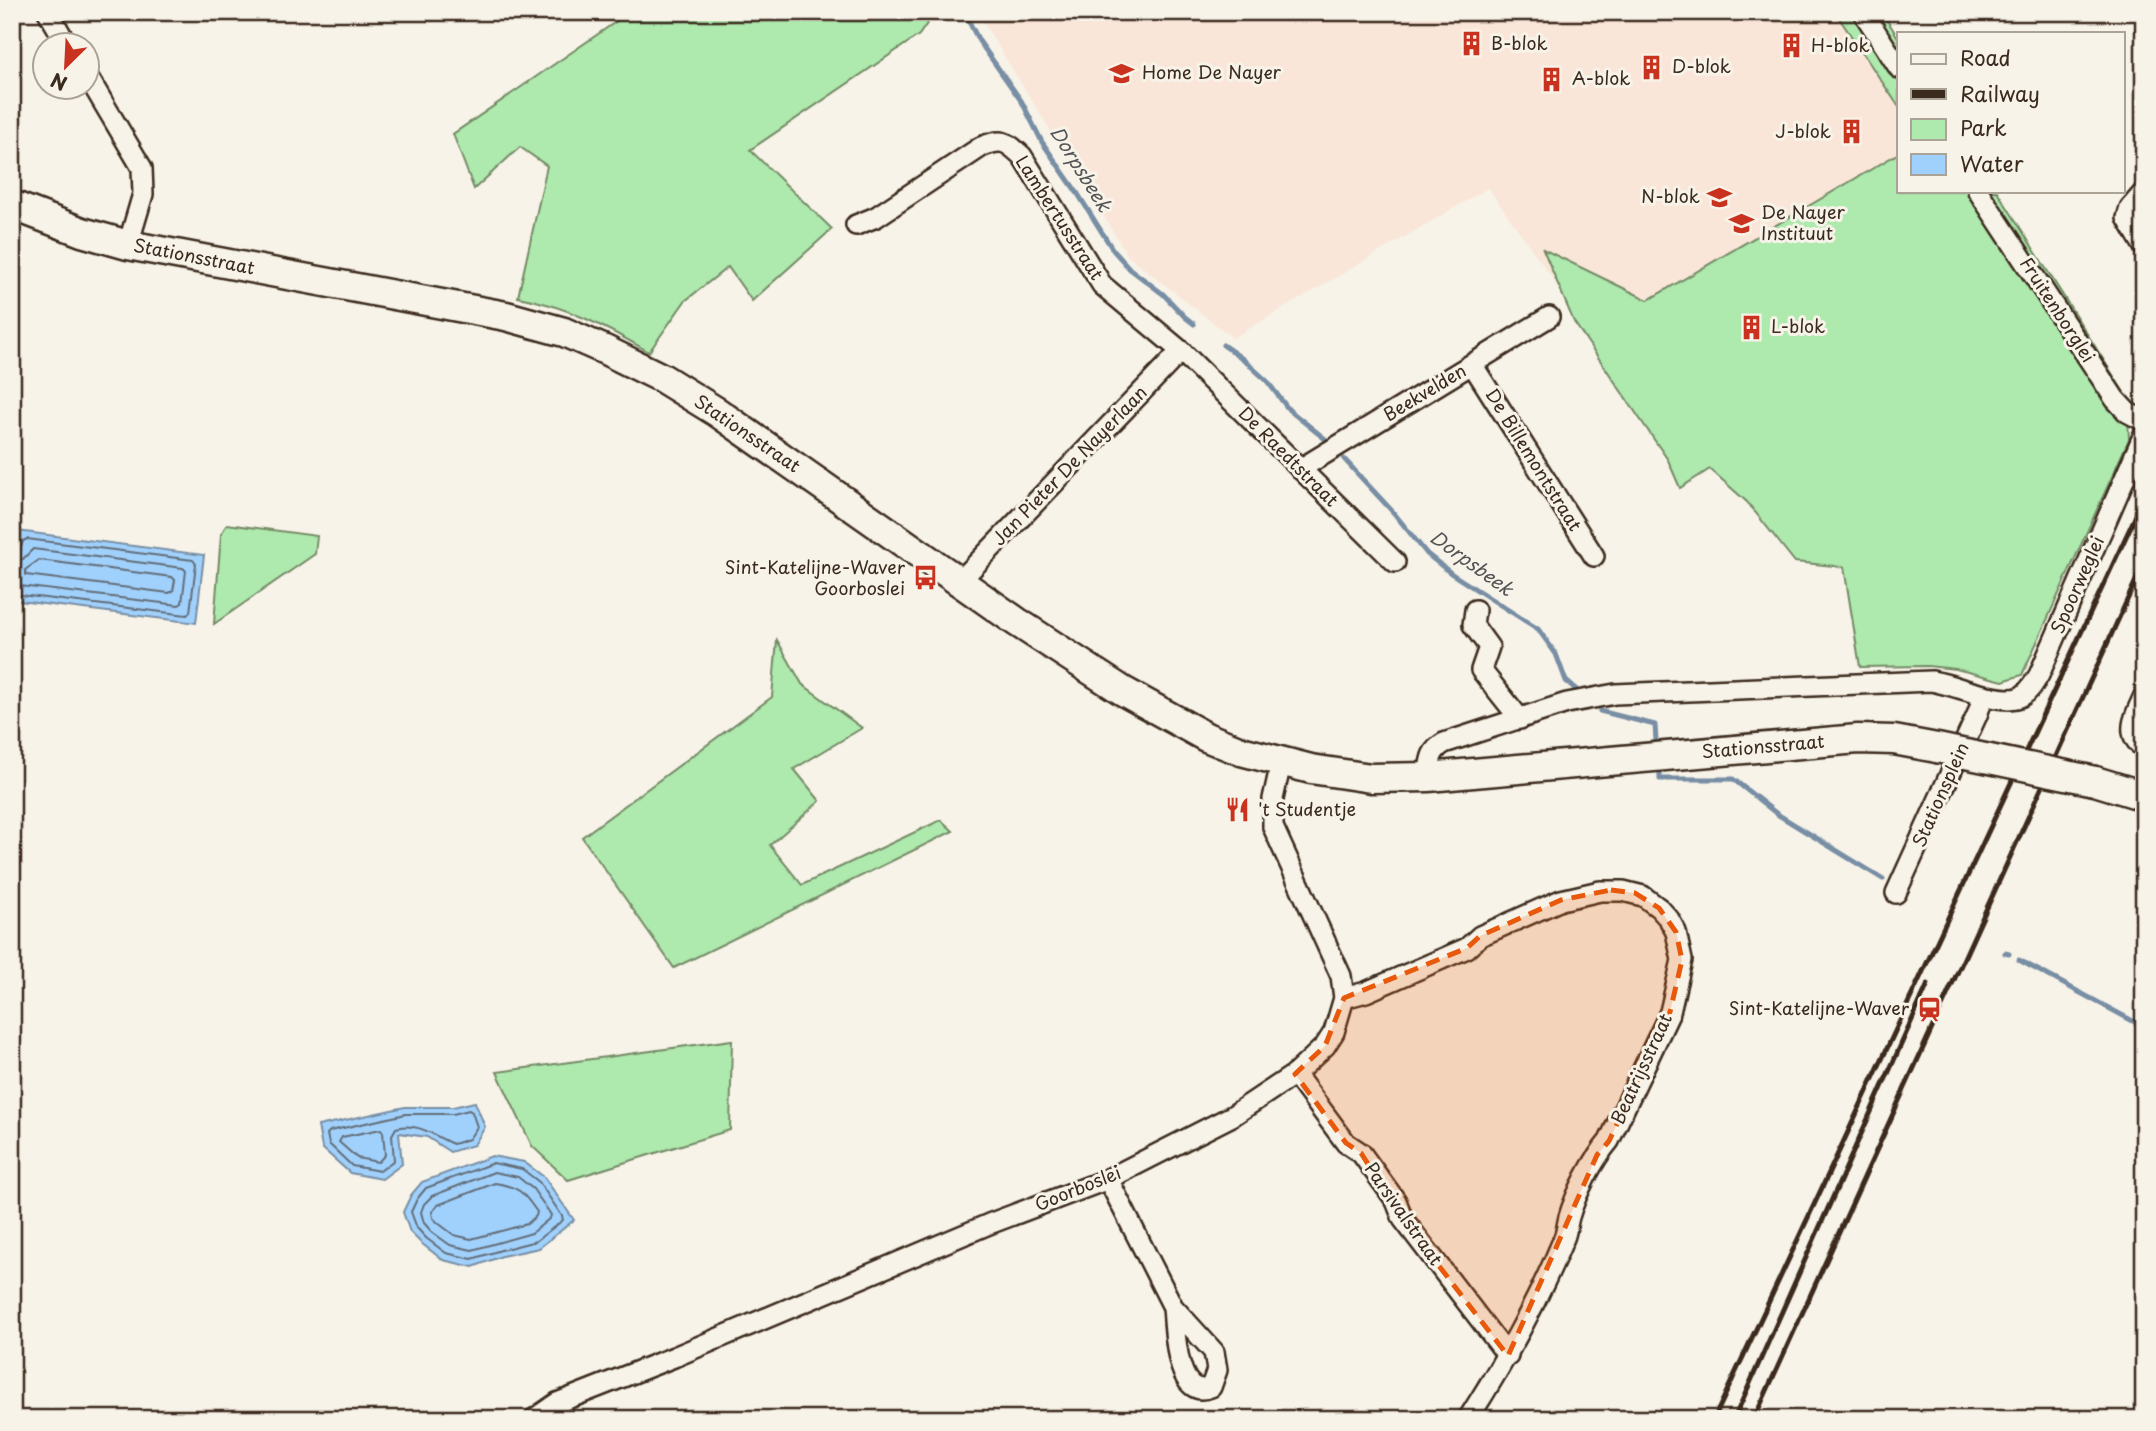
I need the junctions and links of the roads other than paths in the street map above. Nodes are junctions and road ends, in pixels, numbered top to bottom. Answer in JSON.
{"nodes":[{"id":1,"x":48,"y":12,"type":"edge"},
{"id":2,"x":1863,"y":12,"type":"edge"},
{"id":3,"x":60,"y":32,"type":"edge"},
{"id":4,"x":1897,"y":65,"type":"edge"},
{"id":5,"x":102,"y":101,"type":"edge"},
{"id":6,"x":1980,"y":192,"type":"edge"},
{"id":7,"x":2144,"y":192,"type":"edge"},
{"id":8,"x":12,"y":205,"type":"edge"},
{"id":9,"x":856,"y":225,"type":"dead end"},
{"id":10,"x":128,"y":245,"type":"junction"},
{"id":11,"x":2144,"y":247,"type":"edge"},
{"id":12,"x":1549,"y":317,"type":"dead end"},
{"id":13,"x":1181,"y":351,"type":"junction"},
{"id":14,"x":1472,"y":364,"type":"junction"},
{"id":15,"x":2144,"y":421,"type":"edge"},
{"id":16,"x":2144,"y":434,"type":"edge"},
{"id":17,"x":1300,"y":469,"type":"junction"},
{"id":18,"x":1594,"y":556,"type":"dead end"},
{"id":19,"x":1395,"y":562,"type":"dead end"},
{"id":20,"x":960,"y":582,"type":"junction"},
{"id":21,"x":1475,"y":610,"type":"dead end"},
{"id":22,"x":1984,"y":695,"type":"junction"},
{"id":23,"x":2144,"y":696,"type":"edge"},
{"id":24,"x":1520,"y":719,"type":"junction"},
{"id":25,"x":2144,"y":748,"type":"edge"},
{"id":26,"x":1280,"y":762,"type":"junction"},
{"id":27,"x":1428,"y":777,"type":"junction"},
{"id":28,"x":2144,"y":796,"type":"edge"},
{"id":29,"x":1896,"y":893,"type":"dead end"},
{"id":30,"x":1344,"y":998,"type":"junction"},
{"id":31,"x":1295,"y":1074,"type":"junction"},
{"id":32,"x":1108,"y":1179,"type":"junction"},
{"id":33,"x":1173,"y":1307,"type":"dead end"},
{"id":34,"x":1508,"y":1356,"type":"junction"},
{"id":35,"x":534,"y":1419,"type":"edge"},
{"id":36,"x":1468,"y":1419,"type":"edge"}],
"edges":[{"from":1,"to":3,"type":"street"},
{"from":2,"to":4,"type":"street"},
{"from":5,"to":10,"type":"street"},
{"from":6,"to":15,"type":"street","name":"Fruitenborglei"},
{"from":7,"to":11,"type":"street"},
{"from":8,"to":10,"type":"street","name":"Stationsstraat"},
{"from":9,"to":13,"type":"street","name":"Lambertusstraat"},
{"from":10,"to":20,"type":"street","name":"Stationsstraat"},
{"from":12,"to":14,"type":"street","name":"Beekvelden"},
{"from":13,"to":17,"type":"street","name":"De Raedtstraat"},
{"from":13,"to":20,"type":"street","name":"Jan Pieter De Nayerlaan"},
{"from":14,"to":17,"type":"street","name":"Beekvelden"},
{"from":14,"to":18,"type":"street","name":"De Billemontstraat"},
{"from":16,"to":22,"type":"street","name":"Spoorweglei"},
{"from":17,"to":19,"type":"street","name":"De Raedtstraat"},
{"from":20,"to":26,"type":"street","name":"Stationsstraat"},
{"from":21,"to":24,"type":"street"},
{"from":22,"to":24,"type":"street"},
{"from":22,"to":29,"type":"street","name":"Stationsplein"},
{"from":23,"to":25,"type":"street"},
{"from":24,"to":27,"type":"street"},
{"from":26,"to":27,"type":"street","name":"Stationsstraat"},
{"from":26,"to":30,"type":"street"},
{"from":27,"to":28,"type":"street","name":"Stationsstraat","bridge":true},
{"from":30,"to":31,"type":"street","name":"Goorboslei"},
{"from":30,"to":34,"type":"street","name":"Beatrijsstraat"},
{"from":31,"to":32,"type":"street","name":"Goorboslei"},
{"from":31,"to":34,"type":"street","name":"Parsivalstraat"},
{"from":32,"to":33,"type":"street"},
{"from":32,"to":35,"type":"street","name":"Goorboslei"},
{"from":34,"to":36,"type":"street","name":"Beatrijsstraat"}]}
